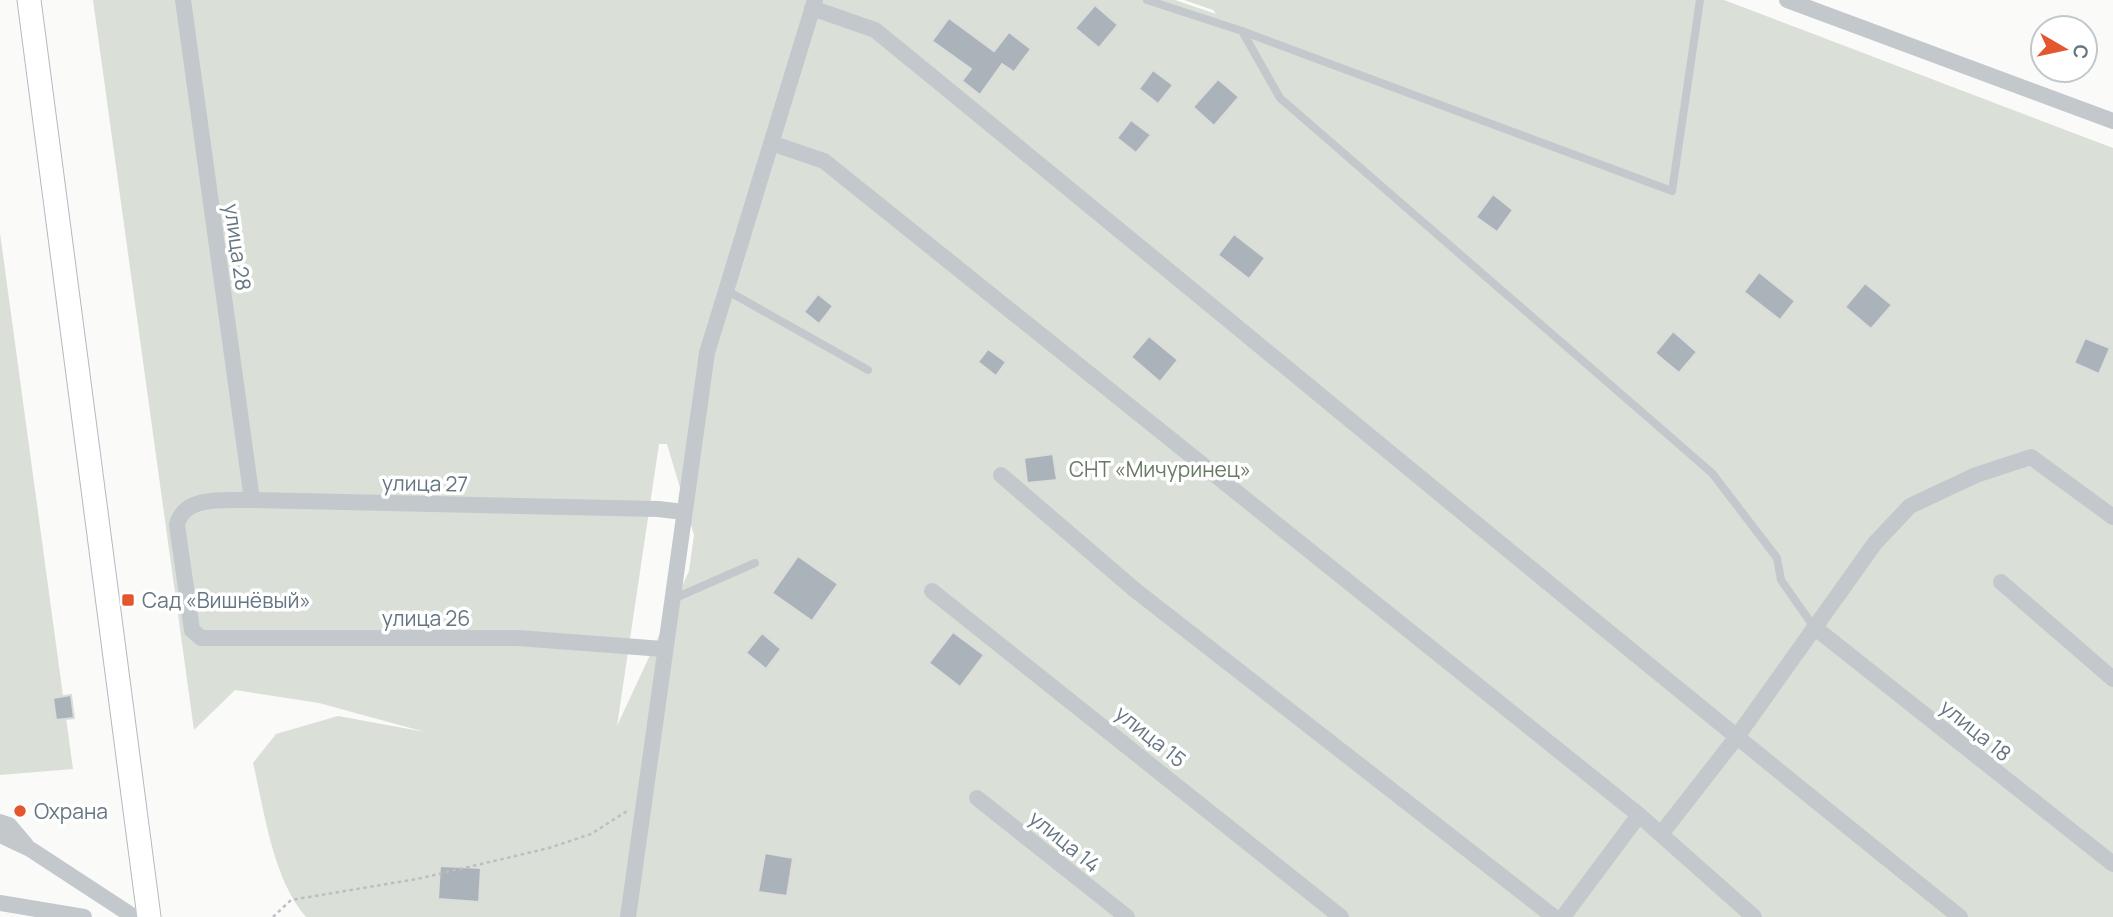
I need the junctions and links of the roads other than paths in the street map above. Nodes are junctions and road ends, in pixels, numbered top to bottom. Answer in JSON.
{"nodes":[{"id":1,"x":29,"y":0,"type":"edge"},
{"id":2,"x":183,"y":0,"type":"edge"},
{"id":3,"x":1147,"y":0,"type":"edge"},
{"id":4,"x":1700,"y":0,"type":"edge"},
{"id":5,"x":1787,"y":0,"type":"edge"},
{"id":6,"x":814,"y":4,"type":"edge"},
{"id":7,"x":1242,"y":31,"type":"junction"},
{"id":8,"x":2113,"y":121,"type":"edge"},
{"id":9,"x":771,"y":143,"type":"junction"},
{"id":10,"x":726,"y":290,"type":"junction"},
{"id":11,"x":868,"y":370,"type":"dead end"},
{"id":12,"x":1001,"y":475,"type":"dead end"},
{"id":13,"x":252,"y":500,"type":"junction"},
{"id":14,"x":684,"y":512,"type":"junction"},
{"id":15,"x":2113,"y":517,"type":"edge"},
{"id":16,"x":755,"y":563,"type":"dead end"},
{"id":17,"x":2001,"y":582,"type":"dead end"},
{"id":18,"x":932,"y":592,"type":"dead end"},
{"id":19,"x":670,"y":600,"type":"junction"},
{"id":20,"x":1814,"y":627,"type":"junction"},
{"id":21,"x":192,"y":630,"type":"joint"},
{"id":22,"x":663,"y":649,"type":"junction"},
{"id":23,"x":2113,"y":679,"type":"edge"},
{"id":24,"x":1736,"y":737,"type":"junction"},
{"id":25,"x":977,"y":798,"type":"dead end"},
{"id":26,"x":1639,"y":815,"type":"junction"},
{"id":27,"x":0,"y":822,"type":"edge"},
{"id":28,"x":1661,"y":834,"type":"junction"},
{"id":29,"x":0,"y":835,"type":"edge"},
{"id":30,"x":30,"y":849,"type":"junction"},
{"id":31,"x":2113,"y":864,"type":"edge"},
{"id":32,"x":0,"y":903,"type":"edge"},
{"id":33,"x":84,"y":917,"type":"edge"},
{"id":34,"x":134,"y":917,"type":"edge"},
{"id":35,"x":149,"y":917,"type":"edge"},
{"id":36,"x":628,"y":917,"type":"edge"},
{"id":37,"x":1126,"y":917,"type":"edge"},
{"id":38,"x":1341,"y":917,"type":"edge"},
{"id":39,"x":1554,"y":917,"type":"edge"},
{"id":40,"x":1563,"y":917,"type":"edge"},
{"id":41,"x":1754,"y":917,"type":"edge"},
{"id":42,"x":1960,"y":917,"type":"edge"}],
"edges":[{"from":1,"to":35,"type":"main road"},
{"from":2,"to":13,"type":"street","name":"улица 28"},
{"from":3,"to":7,"type":"lane"},
{"from":4,"to":7,"type":"lane"},
{"from":5,"to":8,"type":"street"},
{"from":6,"to":9,"type":"street"},
{"from":6,"to":24,"type":"street"},
{"from":7,"to":20,"type":"lane"},
{"from":9,"to":10,"type":"street"},
{"from":9,"to":26,"type":"street"},
{"from":10,"to":11,"type":"lane"},
{"from":10,"to":14,"type":"street"},
{"from":12,"to":39,"type":"street"},
{"from":13,"to":14,"type":"street","name":"улица 27"},
{"from":13,"to":21,"type":"street","name":"улица 27"},
{"from":14,"to":19,"type":"street"},
{"from":15,"to":20,"type":"street"},
{"from":16,"to":19,"type":"lane"},
{"from":17,"to":23,"type":"street"},
{"from":18,"to":38,"type":"street","name":"улица 15"},
{"from":19,"to":22,"type":"street"},
{"from":20,"to":24,"type":"street"},
{"from":20,"to":31,"type":"street","name":"улица 18"},
{"from":21,"to":22,"type":"street","name":"улица 26"},
{"from":22,"to":36,"type":"street"},
{"from":24,"to":28,"type":"street"},
{"from":24,"to":42,"type":"street"},
{"from":25,"to":37,"type":"street","name":"улица 14"},
{"from":26,"to":28,"type":"street"},
{"from":26,"to":40,"type":"street"},
{"from":27,"to":30,"type":"street"},
{"from":28,"to":41,"type":"street"},
{"from":29,"to":30,"type":"street"},
{"from":30,"to":34,"type":"street"},
{"from":32,"to":33,"type":"street"}]}
